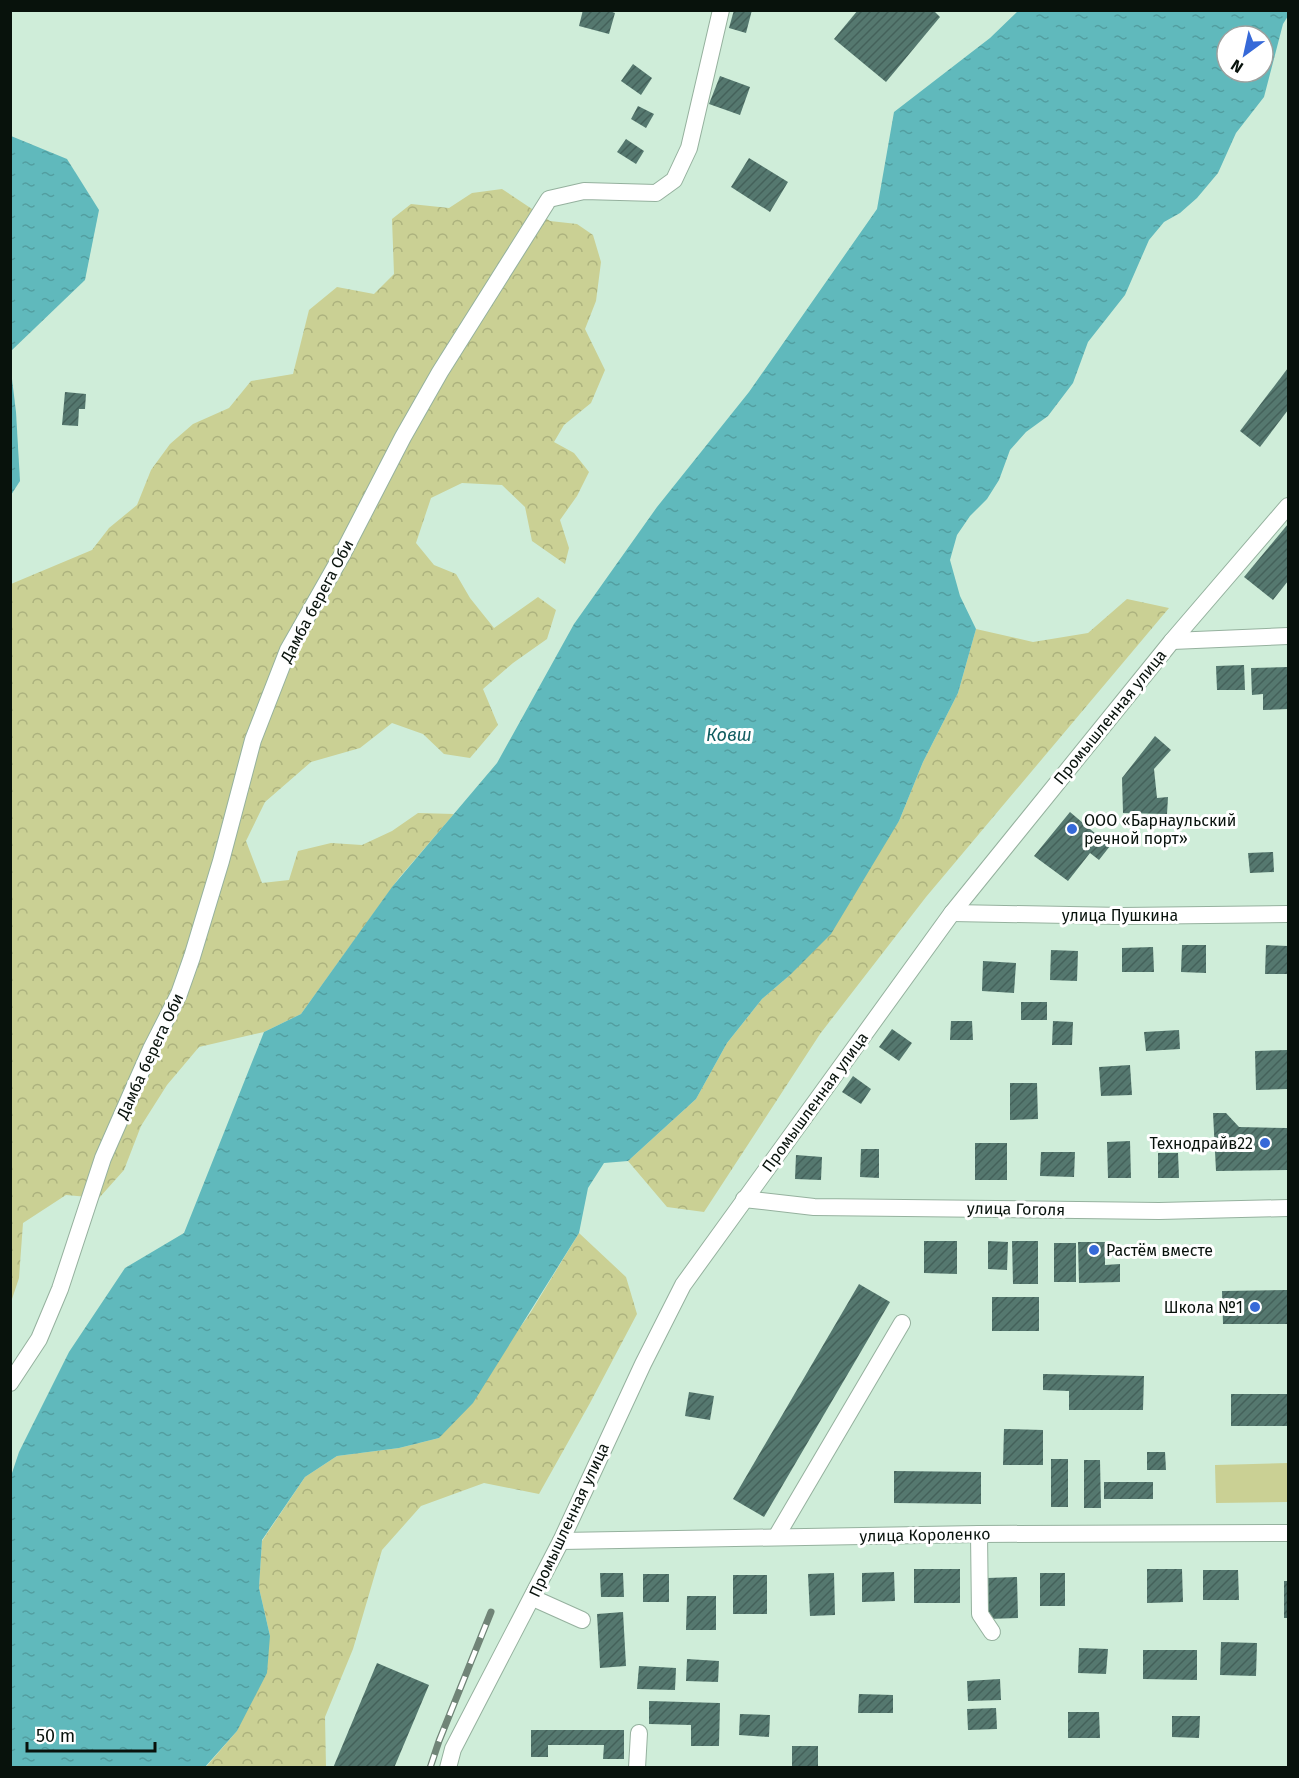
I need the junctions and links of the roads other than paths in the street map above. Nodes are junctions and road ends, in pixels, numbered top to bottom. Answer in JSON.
{"nodes":[{"id":1,"x":721,"y":10,"type":"edge"},
{"id":2,"x":1288,"y":506,"type":"edge"},
{"id":3,"x":1288,"y":636,"type":"edge"},
{"id":4,"x":1172,"y":641,"type":"junction"},
{"id":5,"x":952,"y":913,"type":"junction"},
{"id":6,"x":1288,"y":914,"type":"edge"},
{"id":7,"x":744,"y":1199,"type":"junction"},
{"id":8,"x":1288,"y":1208,"type":"edge"},
{"id":9,"x":902,"y":1323,"type":"dead end"},
{"id":10,"x":10,"y":1383,"type":"edge"},
{"id":11,"x":1288,"y":1533,"type":"edge"},
{"id":12,"x":979,"y":1534,"type":"junction"},
{"id":13,"x":776,"y":1537,"type":"junction"},
{"id":14,"x":561,"y":1541,"type":"junction"},
{"id":15,"x":533,"y":1598,"type":"junction"},
{"id":16,"x":582,"y":1620,"type":"dead end"},
{"id":17,"x":992,"y":1632,"type":"dead end"},
{"id":18,"x":639,"y":1733,"type":"dead end"},
{"id":19,"x":448,"y":1767,"type":"edge"},
{"id":20,"x":638,"y":1767,"type":"edge"}],
"edges":[{"from":1,"to":10,"type":"street","name":"Дамба берега Оби"},
{"from":2,"to":4,"type":"street","name":"Промышленная улица"},
{"from":3,"to":4,"type":"street"},
{"from":4,"to":5,"type":"street","name":"Промышленная улица"},
{"from":5,"to":6,"type":"street","name":"улица Пушкина"},
{"from":5,"to":7,"type":"street","name":"Промышленная улица"},
{"from":7,"to":8,"type":"street","name":"улица Гоголя"},
{"from":7,"to":14,"type":"street","name":"Промышленная улица"},
{"from":9,"to":13,"type":"street"},
{"from":11,"to":12,"type":"street","name":"улица Короленко"},
{"from":12,"to":13,"type":"street","name":"улица Короленко"},
{"from":12,"to":17,"type":"street"},
{"from":13,"to":14,"type":"street","name":"улица Короленко"},
{"from":14,"to":15,"type":"street","name":"Промышленная улица"},
{"from":15,"to":16,"type":"street"},
{"from":15,"to":19,"type":"street","name":"Промышленная улица"},
{"from":18,"to":20,"type":"street"}]}
